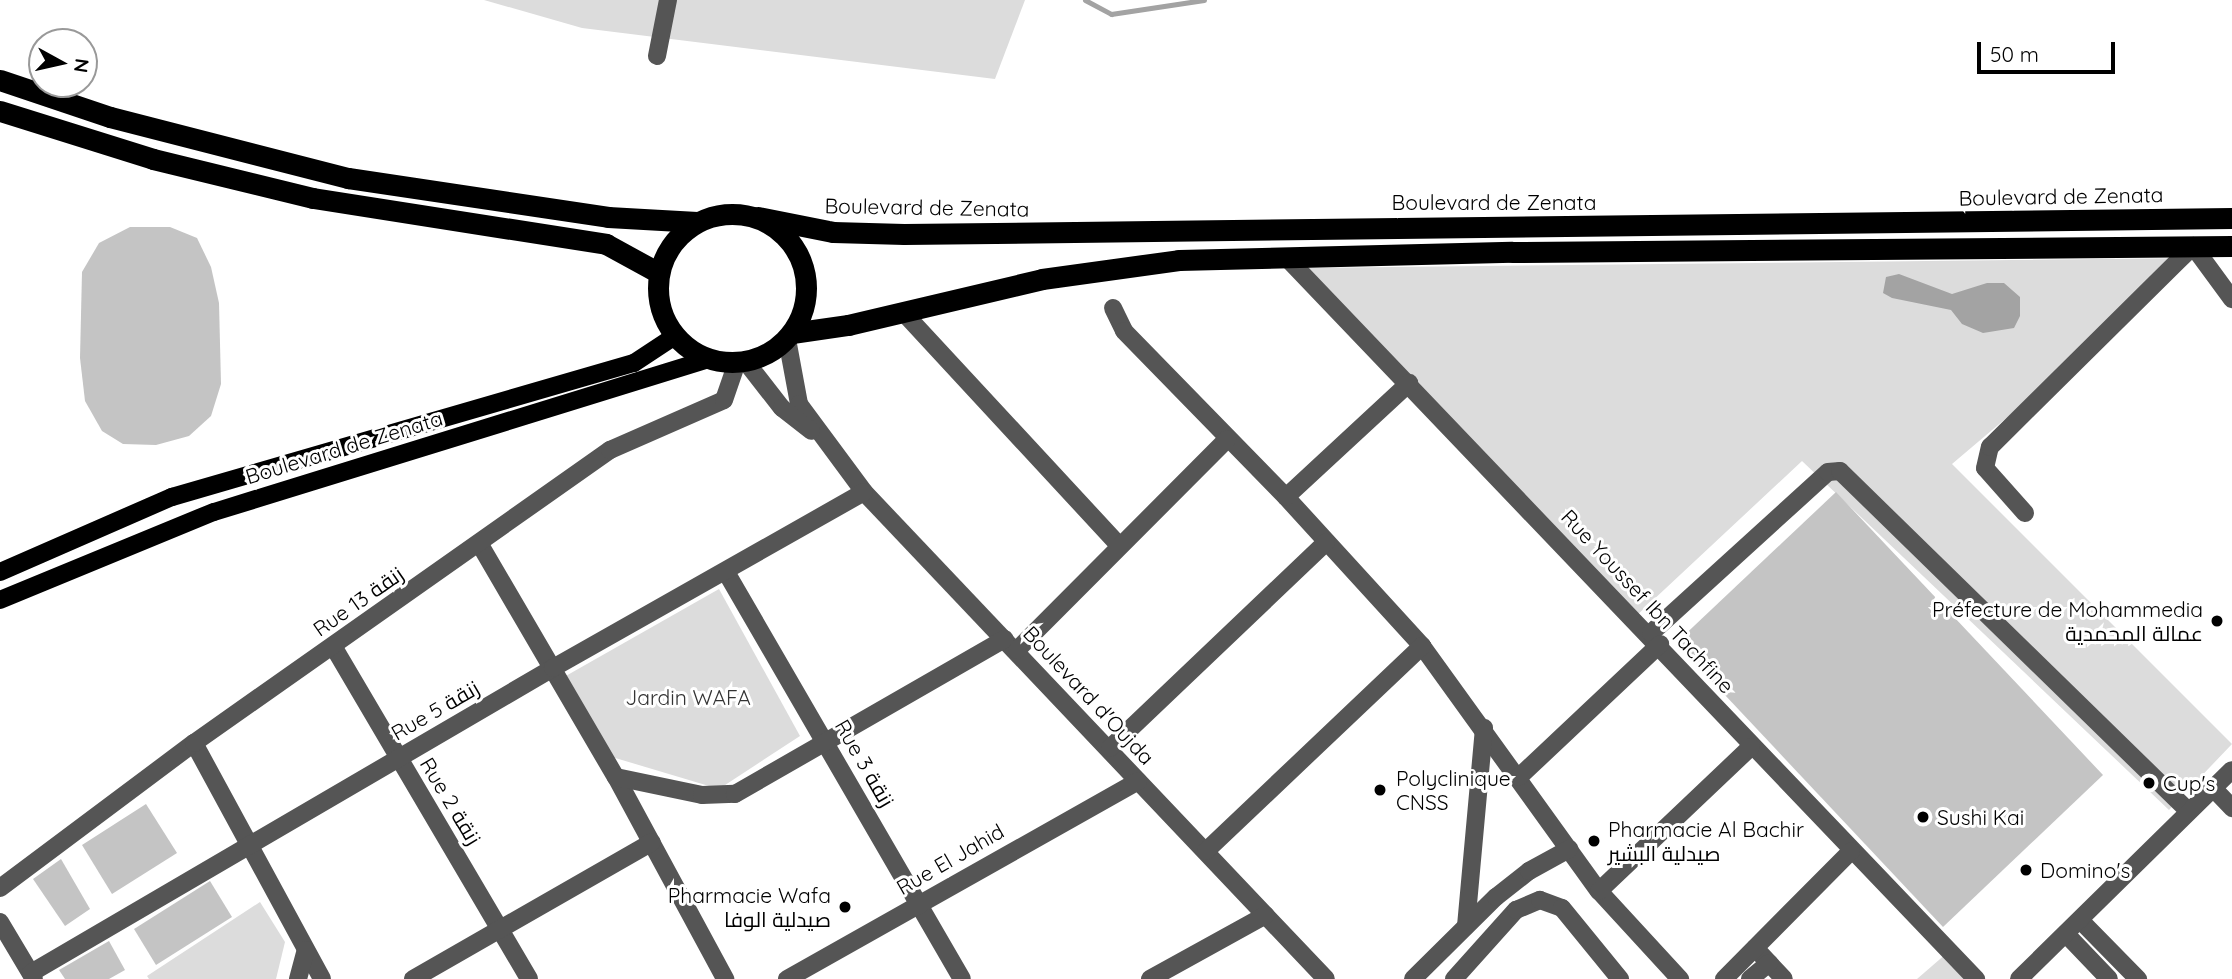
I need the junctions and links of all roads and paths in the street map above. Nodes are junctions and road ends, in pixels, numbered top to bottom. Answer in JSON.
{"nodes":[{"id":1,"x":668,"y":0,"type":"edge"},
{"id":2,"x":657,"y":56,"type":"dead end"},
{"id":3,"x":6,"y":82,"type":"edge"},
{"id":4,"x":1,"y":112,"type":"edge"},
{"id":5,"x":758,"y":217,"type":"junction"},
{"id":6,"x":2232,"y":218,"type":"edge"},
{"id":7,"x":697,"y":222,"type":"junction"},
{"id":8,"x":2232,"y":246,"type":"edge"},
{"id":9,"x":2193,"y":247,"type":"junction"},
{"id":10,"x":1286,"y":257,"type":"junction"},
{"id":11,"x":659,"y":273,"type":"junction"},
{"id":12,"x":2232,"y":299,"type":"edge"},
{"id":13,"x":1113,"y":308,"type":"dead end"},
{"id":14,"x":903,"y":312,"type":"junction"},
{"id":15,"x":675,"y":336,"type":"junction"},
{"id":16,"x":790,"y":336,"type":"junction"},
{"id":17,"x":709,"y":359,"type":"junction"},
{"id":18,"x":742,"y":362,"type":"junction"},
{"id":19,"x":1409,"y":383,"type":"junction"},
{"id":20,"x":822,"y":439,"type":"junction"},
{"id":21,"x":1227,"y":439,"type":"junction"},
{"id":22,"x":864,"y":492,"type":"junction"},
{"id":23,"x":1286,"y":497,"type":"junction"},
{"id":24,"x":2025,"y":513,"type":"dead end"},
{"id":25,"x":1326,"y":542,"type":"junction"},
{"id":26,"x":478,"y":543,"type":"junction"},
{"id":27,"x":1119,"y":545,"type":"junction"},
{"id":28,"x":0,"y":572,"type":"edge"},
{"id":29,"x":726,"y":572,"type":"junction"},
{"id":30,"x":0,"y":600,"type":"edge"},
{"id":31,"x":1655,"y":639,"type":"junction"},
{"id":32,"x":1011,"y":644,"type":"junction"},
{"id":33,"x":333,"y":646,"type":"junction"},
{"id":34,"x":1422,"y":646,"type":"junction"},
{"id":35,"x":553,"y":668,"type":"junction"},
{"id":36,"x":1484,"y":729,"type":"junction"},
{"id":37,"x":194,"y":743,"type":"junction"},
{"id":38,"x":827,"y":743,"type":"junction"},
{"id":39,"x":1751,"y":747,"type":"junction"},
{"id":40,"x":1110,"y":748,"type":"junction"},
{"id":41,"x":398,"y":758,"type":"junction"},
{"id":42,"x":2232,"y":770,"type":"edge"},
{"id":43,"x":616,"y":777,"type":"junction"},
{"id":44,"x":1519,"y":777,"type":"junction"},
{"id":45,"x":1138,"y":781,"type":"junction"},
{"id":46,"x":2213,"y":788,"type":"junction"},
{"id":47,"x":2232,"y":808,"type":"edge"},
{"id":48,"x":2188,"y":811,"type":"junction"},
{"id":49,"x":652,"y":842,"type":"junction"},
{"id":50,"x":249,"y":845,"type":"junction"},
{"id":51,"x":1569,"y":849,"type":"junction"},
{"id":52,"x":1206,"y":850,"type":"junction"},
{"id":53,"x":1851,"y":851,"type":"junction"},
{"id":54,"x":0,"y":888,"type":"edge"},
{"id":55,"x":1599,"y":891,"type":"junction"},
{"id":56,"x":919,"y":904,"type":"junction"},
{"id":57,"x":1266,"y":915,"type":"junction"},
{"id":58,"x":2080,"y":920,"type":"junction"},
{"id":59,"x":0,"y":922,"type":"edge"},
{"id":60,"x":1466,"y":926,"type":"junction"},
{"id":61,"x":502,"y":929,"type":"junction"},
{"id":62,"x":2066,"y":934,"type":"junction"},
{"id":63,"x":1755,"y":948,"type":"junction"},
{"id":64,"x":306,"y":950,"type":"junction"},
{"id":65,"x":1769,"y":963,"type":"junction"},
{"id":66,"x":32,"y":976,"type":"edge"},
{"id":67,"x":1153,"y":978,"type":"edge"},
{"id":68,"x":298,"y":979,"type":"edge"},
{"id":69,"x":322,"y":979,"type":"edge"},
{"id":70,"x":413,"y":979,"type":"edge"},
{"id":71,"x":529,"y":979,"type":"edge"},
{"id":72,"x":725,"y":979,"type":"edge"},
{"id":73,"x":787,"y":979,"type":"edge"},
{"id":74,"x":962,"y":979,"type":"edge"},
{"id":75,"x":1326,"y":979,"type":"edge"},
{"id":76,"x":1413,"y":979,"type":"edge"},
{"id":77,"x":1454,"y":979,"type":"edge"},
{"id":78,"x":1620,"y":979,"type":"edge"},
{"id":79,"x":1680,"y":979,"type":"edge"},
{"id":80,"x":1724,"y":979,"type":"edge"},
{"id":81,"x":1750,"y":979,"type":"edge"},
{"id":82,"x":1784,"y":979,"type":"edge"},
{"id":83,"x":1976,"y":979,"type":"edge"},
{"id":84,"x":2019,"y":979,"type":"edge"},
{"id":85,"x":2109,"y":979,"type":"edge"},
{"id":86,"x":2138,"y":979,"type":"edge"}],
"edges":[{"from":1,"to":2,"type":"street"},
{"from":3,"to":4,"type":"highway"},
{"from":3,"to":7,"type":"highway"},
{"from":4,"to":11,"type":"highway"},
{"from":5,"to":6,"type":"highway","name":"Boulevard de Zenata"},
{"from":5,"to":7,"type":"highway"},
{"from":5,"to":16,"type":"highway"},
{"from":7,"to":11,"type":"highway"},
{"from":8,"to":9,"type":"highway"},
{"from":9,"to":10,"type":"highway"},
{"from":9,"to":12,"type":"street"},
{"from":9,"to":24,"type":"street"},
{"from":10,"to":14,"type":"highway"},
{"from":10,"to":19,"type":"street","name":"Rue Youssef Ibn Tachfine"},
{"from":11,"to":15,"type":"highway"},
{"from":13,"to":21,"type":"street"},
{"from":14,"to":16,"type":"highway"},
{"from":14,"to":27,"type":"street"},
{"from":15,"to":17,"type":"highway"},
{"from":15,"to":28,"type":"main road","name":"Boulevard de Zenata"},
{"from":16,"to":18,"type":"highway"},
{"from":16,"to":20,"type":"street","name":"Boulevard d'Oujda"},
{"from":17,"to":18,"type":"highway"},
{"from":17,"to":30,"type":"main road","name":"Boulevard de Zenata"},
{"from":18,"to":20,"type":"street","name":"Boulevard d'Oujda"},
{"from":18,"to":26,"type":"street","name":"Rue 13 زنقة"},
{"from":19,"to":23,"type":"street"},
{"from":19,"to":31,"type":"street","name":"Rue Youssef Ibn Tachfine"},
{"from":20,"to":22,"type":"street","name":"Boulevard d'Oujda"},
{"from":21,"to":23,"type":"street"},
{"from":21,"to":27,"type":"street"},
{"from":22,"to":29,"type":"street","name":"Rue 5 زنقة"},
{"from":22,"to":32,"type":"street","name":"Boulevard d'Oujda"},
{"from":23,"to":25,"type":"street"},
{"from":25,"to":34,"type":"street"},
{"from":25,"to":40,"type":"street"},
{"from":26,"to":33,"type":"street","name":"Rue 13 زنقة"},
{"from":26,"to":35,"type":"street"},
{"from":27,"to":32,"type":"street"},
{"from":29,"to":35,"type":"street","name":"Rue 5 زنقة"},
{"from":29,"to":38,"type":"street","name":"Rue 3 زنقة"},
{"from":31,"to":39,"type":"street","name":"Rue Youssef Ibn Tachfine"},
{"from":31,"to":44,"type":"street"},
{"from":31,"to":48,"type":"street"},
{"from":32,"to":38,"type":"street"},
{"from":32,"to":40,"type":"street","name":"Boulevard d'Oujda"},
{"from":33,"to":37,"type":"street","name":"Rue 13 زنقة"},
{"from":33,"to":41,"type":"street","name":"Rue 2 زنقة"},
{"from":34,"to":36,"type":"street"},
{"from":34,"to":52,"type":"street"},
{"from":35,"to":41,"type":"street","name":"Rue 5 زنقة"},
{"from":35,"to":43,"type":"street"},
{"from":36,"to":44,"type":"street"},
{"from":36,"to":60,"type":"street"},
{"from":37,"to":50,"type":"street"},
{"from":37,"to":54,"type":"street","name":"Rue 13 زنقة"},
{"from":38,"to":43,"type":"street"},
{"from":38,"to":56,"type":"street","name":"Rue 3 زنقة"},
{"from":39,"to":53,"type":"street","name":"Rue Youssef Ibn Tachfine"},
{"from":39,"to":55,"type":"street"},
{"from":40,"to":45,"type":"street","name":"Boulevard d'Oujda"},
{"from":41,"to":50,"type":"street","name":"Rue 5 زنقة"},
{"from":41,"to":61,"type":"street","name":"Rue 2 زنقة"},
{"from":42,"to":46,"type":"street"},
{"from":43,"to":49,"type":"street"},
{"from":44,"to":51,"type":"street"},
{"from":45,"to":52,"type":"street","name":"Boulevard d'Oujda"},
{"from":45,"to":56,"type":"street","name":"Rue El Jahid"},
{"from":46,"to":47,"type":"street"},
{"from":46,"to":48,"type":"street"},
{"from":48,"to":58,"type":"street"},
{"from":49,"to":61,"type":"street"},
{"from":49,"to":72,"type":"street"},
{"from":50,"to":64,"type":"street"},
{"from":50,"to":66,"type":"street","name":"Rue 5 زنقة"},
{"from":51,"to":55,"type":"street"},
{"from":51,"to":60,"type":"street"},
{"from":52,"to":57,"type":"street","name":"Boulevard d'Oujda"},
{"from":53,"to":63,"type":"street"},
{"from":53,"to":83,"type":"street","name":"Rue Youssef Ibn Tachfine"},
{"from":55,"to":79,"type":"street"},
{"from":56,"to":73,"type":"street","name":"Rue El Jahid"},
{"from":56,"to":74,"type":"street","name":"Rue 3 زنقة"},
{"from":57,"to":67,"type":"street"},
{"from":57,"to":75,"type":"street","name":"Boulevard d'Oujda"},
{"from":58,"to":62,"type":"street"},
{"from":58,"to":86,"type":"street"},
{"from":59,"to":66,"type":"street"},
{"from":60,"to":76,"type":"street"},
{"from":61,"to":70,"type":"street"},
{"from":61,"to":71,"type":"street","name":"Rue 2 زنقة"},
{"from":62,"to":84,"type":"street"},
{"from":62,"to":85,"type":"street"},
{"from":63,"to":65,"type":"street"},
{"from":63,"to":80,"type":"street"},
{"from":64,"to":68,"type":"street"},
{"from":64,"to":69,"type":"street"},
{"from":65,"to":81,"type":"street"},
{"from":65,"to":82,"type":"street"},
{"from":77,"to":78,"type":"street"}]}
